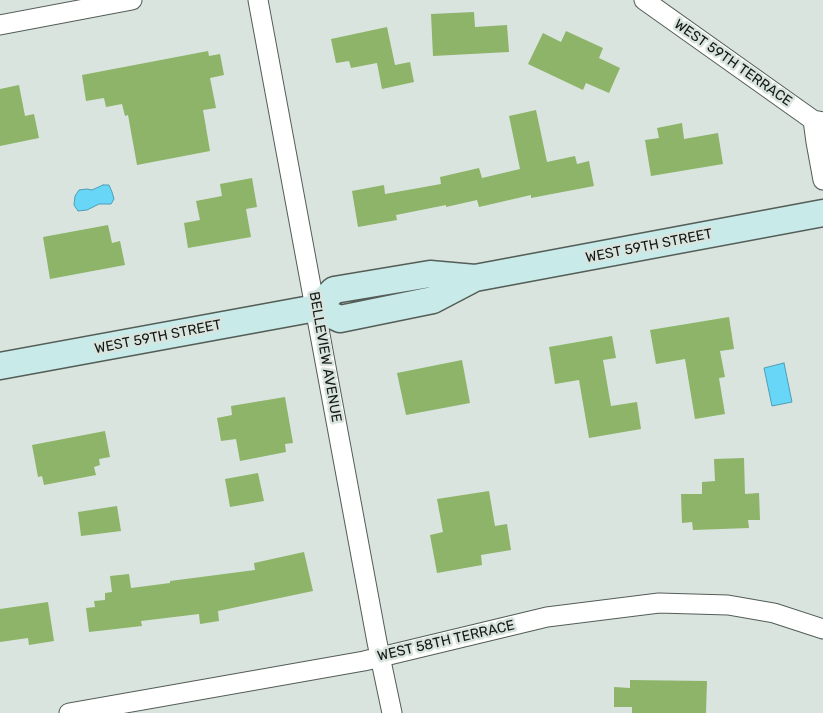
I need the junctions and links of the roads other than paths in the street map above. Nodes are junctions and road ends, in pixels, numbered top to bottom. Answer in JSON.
{"nodes":[{"id":1,"x":132,"y":0,"type":"edge"},
{"id":2,"x":258,"y":0,"type":"edge"},
{"id":3,"x":644,"y":0,"type":"edge"},
{"id":4,"x":0,"y":24,"type":"edge"},
{"id":5,"x":818,"y":121,"type":"edge"},
{"id":6,"x":823,"y":180,"type":"edge"},
{"id":7,"x":823,"y":213,"type":"edge"},
{"id":8,"x":316,"y":308,"type":"junction"},
{"id":9,"x":0,"y":366,"type":"edge"},
{"id":10,"x":823,"y":629,"type":"edge"},
{"id":11,"x":380,"y":658,"type":"junction"},
{"id":12,"x":69,"y":713,"type":"edge"},
{"id":13,"x":392,"y":713,"type":"edge"}],
"edges":[{"from":1,"to":4,"type":"street"},
{"from":2,"to":8,"type":"street","name":"BELLEVIEW AVENUE"},
{"from":3,"to":5,"type":"street","name":"WEST 59TH TERRACE"},
{"from":5,"to":6,"type":"street"},
{"from":7,"to":8,"type":"street","name":"WEST 59TH STREET"},
{"from":8,"to":9,"type":"street","name":"WEST 59TH STREET"},
{"from":8,"to":11,"type":"street","name":"BELLEVIEW AVENUE"},
{"from":10,"to":11,"type":"street","name":"WEST 58TH TERRACE"},
{"from":11,"to":12,"type":"street","name":"WEST 58TH TERRACE"},
{"from":11,"to":13,"type":"street","name":"BELLEVIEW AVENUE"}]}
